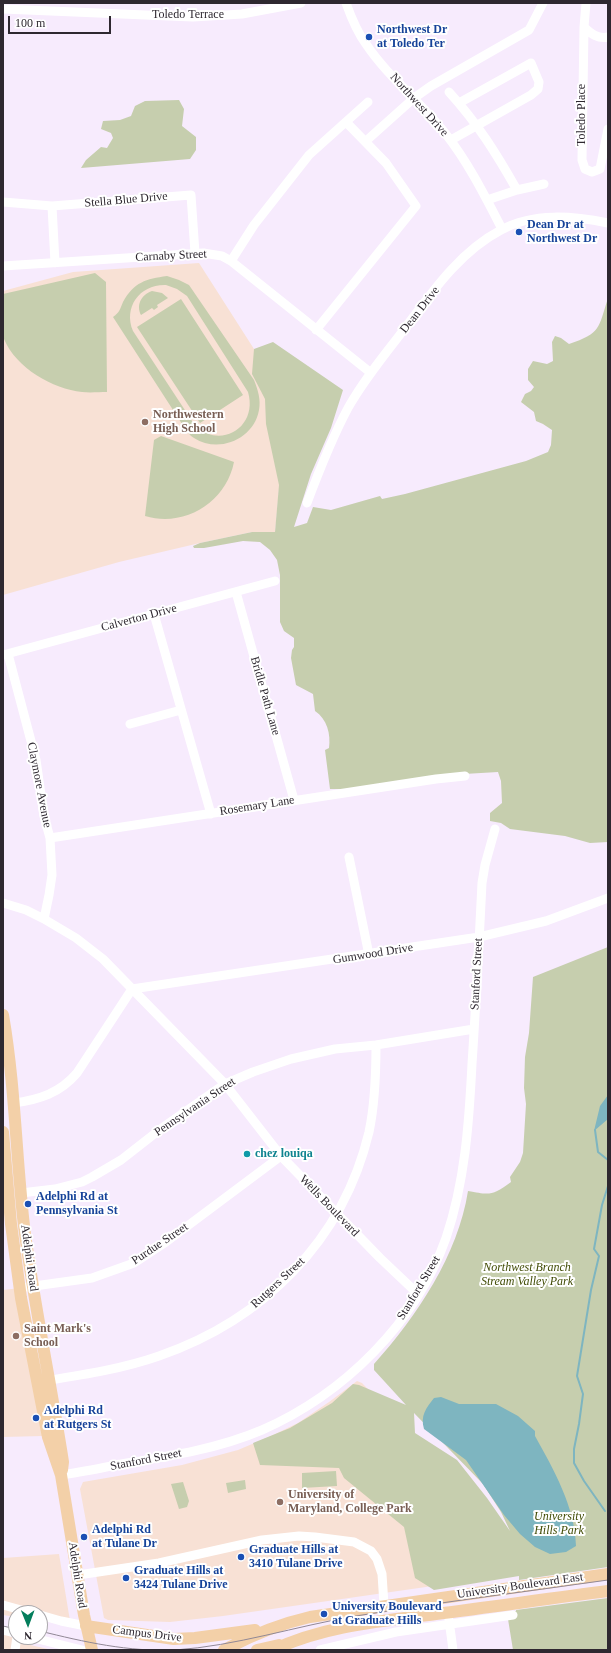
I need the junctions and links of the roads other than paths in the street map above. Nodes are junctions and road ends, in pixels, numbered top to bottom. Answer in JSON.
{"nodes":[{"id":1,"x":301,"y":3,"type":"edge"},
{"id":2,"x":346,"y":3,"type":"edge"},
{"id":3,"x":543,"y":3,"type":"edge"},
{"id":4,"x":586,"y":3,"type":"edge"},
{"id":5,"x":3,"y":9,"type":"edge"},
{"id":6,"x":584,"y":27,"type":"junction"},
{"id":7,"x":608,"y":37,"type":"edge"},
{"id":8,"x":449,"y":92,"type":"dead end"},
{"id":9,"x":414,"y":98,"type":"junction"},
{"id":10,"x":368,"y":102,"type":"dead end"},
{"id":11,"x":459,"y":103,"type":"junction"},
{"id":12,"x":346,"y":122,"type":"junction"},
{"id":13,"x":477,"y":125,"type":"junction"},
{"id":14,"x":608,"y":129,"type":"edge"},
{"id":15,"x":450,"y":140,"type":"junction"},
{"id":16,"x":366,"y":141,"type":"junction"},
{"id":17,"x":544,"y":184,"type":"dead end"},
{"id":18,"x":517,"y":190,"type":"junction"},
{"id":19,"x":487,"y":200,"type":"junction"},
{"id":20,"x":3,"y":202,"type":"edge"},
{"id":21,"x":52,"y":206,"type":"junction"},
{"id":22,"x":608,"y":223,"type":"edge"},
{"id":23,"x":502,"y":230,"type":"junction"},
{"id":24,"x":195,"y":253,"type":"junction"},
{"id":25,"x":231,"y":261,"type":"junction"},
{"id":26,"x":55,"y":263,"type":"junction"},
{"id":27,"x":3,"y":266,"type":"edge"},
{"id":28,"x":316,"y":330,"type":"junction"},
{"id":29,"x":371,"y":373,"type":"junction"},
{"id":30,"x":307,"y":503,"type":"dead end"},
{"id":31,"x":275,"y":581,"type":"dead end"},
{"id":32,"x":236,"y":592,"type":"junction"},
{"id":33,"x":154,"y":614,"type":"junction"},
{"id":34,"x":6,"y":655,"type":"edge"},
{"id":35,"x":182,"y":710,"type":"junction"},
{"id":36,"x":130,"y":724,"type":"dead end"},
{"id":37,"x":465,"y":776,"type":"dead end"},
{"id":38,"x":294,"y":800,"type":"junction"},
{"id":39,"x":211,"y":814,"type":"junction"},
{"id":40,"x":495,"y":829,"type":"dead end"},
{"id":41,"x":50,"y":838,"type":"junction"},
{"id":42,"x":349,"y":857,"type":"dead end"},
{"id":43,"x":608,"y":898,"type":"edge"},
{"id":44,"x":3,"y":903,"type":"edge"},
{"id":45,"x":44,"y":919,"type":"junction"},
{"id":46,"x":479,"y":937,"type":"junction"},
{"id":47,"x":369,"y":955,"type":"junction"},
{"id":48,"x":132,"y":989,"type":"junction"},
{"id":49,"x":3,"y":1015,"type":"edge"},
{"id":50,"x":474,"y":1029,"type":"junction"},
{"id":51,"x":376,"y":1045,"type":"junction"},
{"id":52,"x":225,"y":1084,"type":"junction"},
{"id":53,"x":13,"y":1103,"type":"junction"},
{"id":54,"x":3,"y":1132,"type":"edge"},
{"id":55,"x":281,"y":1156,"type":"junction"},
{"id":56,"x":21,"y":1193,"type":"junction"},
{"id":57,"x":337,"y":1214,"type":"junction"},
{"id":58,"x":33,"y":1286,"type":"junction"},
{"id":59,"x":20,"y":1288,"type":"junction"},
{"id":60,"x":418,"y":1294,"type":"junction"},
{"id":61,"x":50,"y":1380,"type":"junction"},
{"id":62,"x":37,"y":1382,"type":"junction"},
{"id":63,"x":61,"y":1475,"type":"junction"},
{"id":64,"x":608,"y":1574,"type":"edge"},
{"id":65,"x":78,"y":1575,"type":"junction"},
{"id":66,"x":608,"y":1591,"type":"edge"},
{"id":67,"x":389,"y":1605,"type":"junction"},
{"id":68,"x":513,"y":1615,"type":"dead end"},
{"id":69,"x":48,"y":1617,"type":"edge"},
{"id":70,"x":449,"y":1618,"type":"junction"},
{"id":71,"x":396,"y":1620,"type":"junction"},
{"id":72,"x":86,"y":1626,"type":"junction"},
{"id":73,"x":278,"y":1626,"type":"junction"},
{"id":74,"x":396,"y":1632,"type":"junction"},
{"id":75,"x":48,"y":1642,"type":"edge"},
{"id":76,"x":288,"y":1643,"type":"junction"},
{"id":77,"x":82,"y":1650,"type":"edge"},
{"id":78,"x":92,"y":1650,"type":"edge"},
{"id":79,"x":224,"y":1650,"type":"edge"},
{"id":80,"x":257,"y":1650,"type":"edge"},
{"id":81,"x":273,"y":1650,"type":"edge"},
{"id":82,"x":320,"y":1650,"type":"edge"},
{"id":83,"x":453,"y":1650,"type":"edge"}],
"edges":[{"from":1,"to":5,"type":"street","name":"Toledo Terrace"},
{"from":2,"to":9,"type":"street","name":"Northwest Drive"},
{"from":3,"to":9,"type":"street"},
{"from":4,"to":6,"type":"street","name":"Toledo Place"},
{"from":6,"to":7,"type":"street"},
{"from":6,"to":14,"type":"street","name":"Toledo Place"},
{"from":8,"to":11,"type":"street"},
{"from":9,"to":15,"type":"street","name":"Northwest Drive"},
{"from":9,"to":16,"type":"street"},
{"from":10,"to":12,"type":"street"},
{"from":11,"to":13,"type":"street"},
{"from":11,"to":13,"type":"street"},
{"from":12,"to":16,"type":"street"},
{"from":12,"to":25,"type":"street"},
{"from":13,"to":15,"type":"street"},
{"from":13,"to":18,"type":"street"},
{"from":15,"to":19,"type":"street","name":"Northwest Drive"},
{"from":16,"to":28,"type":"street"},
{"from":17,"to":18,"type":"street"},
{"from":18,"to":19,"type":"street"},
{"from":19,"to":23,"type":"street","name":"Northwest Drive"},
{"from":20,"to":21,"type":"street","name":"Stella Blue Drive"},
{"from":21,"to":24,"type":"street","name":"Stella Blue Drive"},
{"from":21,"to":26,"type":"street"},
{"from":22,"to":23,"type":"street","name":"Dean Drive"},
{"from":23,"to":29,"type":"street","name":"Dean Drive"},
{"from":24,"to":25,"type":"street","name":"Carnaby Street"},
{"from":24,"to":26,"type":"street","name":"Carnaby Street"},
{"from":25,"to":28,"type":"street","name":"Carnaby Street"},
{"from":26,"to":27,"type":"street","name":"Carnaby Street"},
{"from":28,"to":29,"type":"street","name":"Carnaby Street"},
{"from":29,"to":30,"type":"street","name":"Dean Drive"},
{"from":31,"to":32,"type":"street","name":"Calverton Drive"},
{"from":32,"to":33,"type":"street","name":"Calverton Drive"},
{"from":32,"to":38,"type":"street","name":"Bridle Path Lane"},
{"from":33,"to":34,"type":"street","name":"Calverton Drive"},
{"from":33,"to":35,"type":"street"},
{"from":34,"to":41,"type":"street","name":"Claymore Avenue"},
{"from":35,"to":36,"type":"street"},
{"from":35,"to":39,"type":"street"},
{"from":37,"to":38,"type":"street","name":"Rosemary Lane"},
{"from":38,"to":39,"type":"street","name":"Rosemary Lane"},
{"from":39,"to":41,"type":"street","name":"Rosemary Lane"},
{"from":40,"to":46,"type":"street","name":"Stanford Street"},
{"from":41,"to":45,"type":"street","name":"Claymore Avenue"},
{"from":42,"to":47,"type":"street"},
{"from":43,"to":46,"type":"street","name":"Gumwood Drive"},
{"from":44,"to":45,"type":"street","name":"Wells Boulevard"},
{"from":45,"to":48,"type":"street","name":"Wells Boulevard"},
{"from":46,"to":47,"type":"street","name":"Gumwood Drive"},
{"from":46,"to":50,"type":"street","name":"Stanford Street"},
{"from":47,"to":48,"type":"street","name":"Gumwood Drive"},
{"from":48,"to":52,"type":"street","name":"Wells Boulevard"},
{"from":48,"to":53,"type":"street"},
{"from":49,"to":53,"type":"main road","name":"Adelphi Road"},
{"from":50,"to":51,"type":"street","name":"Pennsylvania Street"},
{"from":50,"to":60,"type":"street","name":"Stanford Street"},
{"from":51,"to":52,"type":"street","name":"Pennsylvania Street"},
{"from":51,"to":57,"type":"street","name":"Rutgers Street"},
{"from":52,"to":55,"type":"street","name":"Wells Boulevard"},
{"from":52,"to":56,"type":"street","name":"Pennsylvania Street"},
{"from":53,"to":56,"type":"main road","name":"Adelphi Road"},
{"from":54,"to":59,"type":"main road","name":"Adelphi Road"},
{"from":55,"to":57,"type":"street","name":"Wells Boulevard"},
{"from":55,"to":58,"type":"street","name":"Purdue Street"},
{"from":56,"to":58,"type":"main road","name":"Adelphi Road"},
{"from":57,"to":60,"type":"street","name":"Wells Boulevard"},
{"from":57,"to":61,"type":"street","name":"Rutgers Street"},
{"from":58,"to":59,"type":"street","name":"Purdue Street"},
{"from":58,"to":61,"type":"main road","name":"Adelphi Road"},
{"from":59,"to":62,"type":"main road","name":"Adelphi Road"},
{"from":60,"to":63,"type":"street","name":"Stanford Street"},
{"from":61,"to":62,"type":"street","name":"Rutgers Street"},
{"from":61,"to":63,"type":"main road","name":"Adelphi Road"},
{"from":62,"to":63,"type":"main road","name":"Adelphi Road"},
{"from":63,"to":65,"type":"main road","name":"Adelphi Road"},
{"from":64,"to":67,"type":"main road","name":"University Boulevard East"},
{"from":65,"to":67,"type":"street"},
{"from":65,"to":72,"type":"main road","name":"Adelphi Road"},
{"from":66,"to":70,"type":"main road","name":"University Boulevard East"},
{"from":67,"to":71,"type":"street"},
{"from":67,"to":73,"type":"main road","name":"University Boulevard East"},
{"from":68,"to":70,"type":"street"},
{"from":69,"to":72,"type":"street","name":"Campus Drive"},
{"from":70,"to":71,"type":"main road","name":"University Boulevard East"},
{"from":70,"to":74,"type":"street"},
{"from":70,"to":83,"type":"street"},
{"from":71,"to":74,"type":"street"},
{"from":71,"to":76,"type":"main road","name":"University Boulevard East"},
{"from":72,"to":73,"type":"main road","name":"Campus Drive"},
{"from":72,"to":78,"type":"main road","name":"Adelphi Road"},
{"from":73,"to":79,"type":"main road","name":"University Boulevard East"},
{"from":74,"to":82,"type":"street"},
{"from":75,"to":77,"type":"street"},
{"from":76,"to":80,"type":"main road"},
{"from":76,"to":81,"type":"main road","name":"University Boulevard East"}]}
